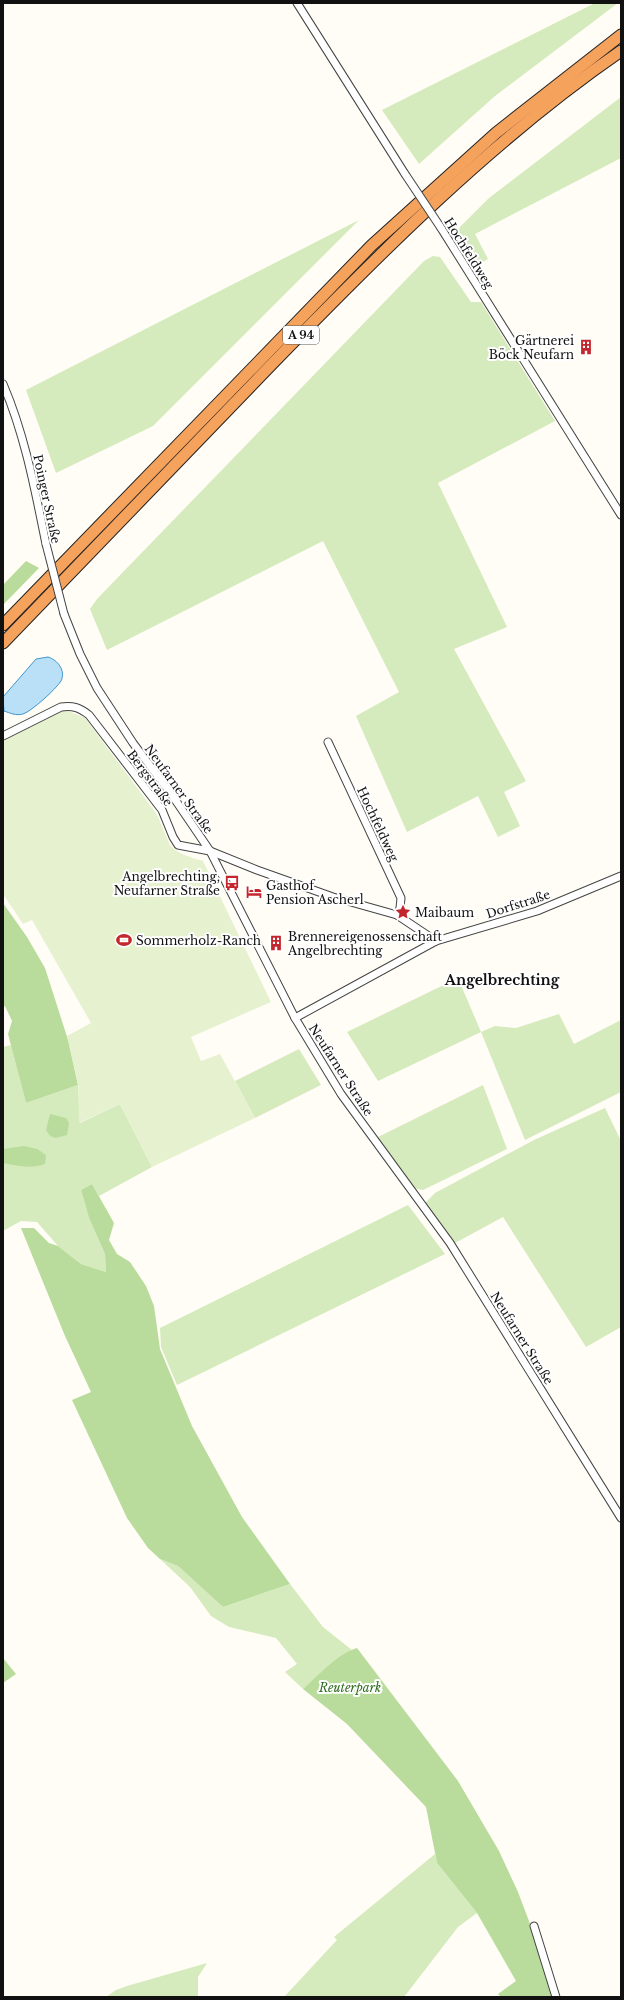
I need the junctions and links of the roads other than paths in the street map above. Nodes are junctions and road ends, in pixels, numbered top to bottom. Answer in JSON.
{"nodes":[{"id":1,"x":297,"y":3,"type":"edge"},
{"id":2,"x":621,"y":36,"type":"edge"},
{"id":3,"x":621,"y":51,"type":"edge"},
{"id":4,"x":3,"y":384,"type":"edge"},
{"id":5,"x":621,"y":515,"type":"edge"},
{"id":6,"x":65,"y":617,"type":"joint"},
{"id":7,"x":3,"y":625,"type":"edge"},
{"id":8,"x":3,"y":643,"type":"edge"},
{"id":9,"x":3,"y":736,"type":"edge"},
{"id":10,"x":328,"y":742,"type":"dead end"},
{"id":11,"x":210,"y":851,"type":"junction"},
{"id":12,"x":621,"y":876,"type":"edge"},
{"id":13,"x":397,"y":915,"type":"junction"},
{"id":14,"x":436,"y":941,"type":"junction"},
{"id":15,"x":295,"y":1018,"type":"junction"},
{"id":16,"x":621,"y":1518,"type":"edge"},
{"id":17,"x":534,"y":1926,"type":"dead end"},
{"id":18,"x":556,"y":1997,"type":"edge"}],
"edges":[{"from":1,"to":5,"type":"street","name":"Hochfeldweg","bridge":true},
{"from":2,"to":7,"type":"highway","number":"A 94"},
{"from":3,"to":8,"type":"highway","number":"A 94"},
{"from":4,"to":6,"type":"street","name":"Poinger Straße","bridge":true},
{"from":6,"to":11,"type":"street","name":"Neufarner Straße"},
{"from":9,"to":11,"type":"street","name":"Bergstraße"},
{"from":10,"to":13,"type":"street","name":"Hochfeldweg"},
{"from":11,"to":13,"type":"street","name":"Bergstraße"},
{"from":11,"to":15,"type":"street","name":"Neufarner Straße"},
{"from":12,"to":14,"type":"street","name":"Dorfstraße"},
{"from":13,"to":14,"type":"street","name":"Bergstraße"},
{"from":14,"to":15,"type":"street","name":"Dorfstraße"},
{"from":15,"to":16,"type":"street","name":"Neufarner Straße"},
{"from":17,"to":18,"type":"street"}]}
